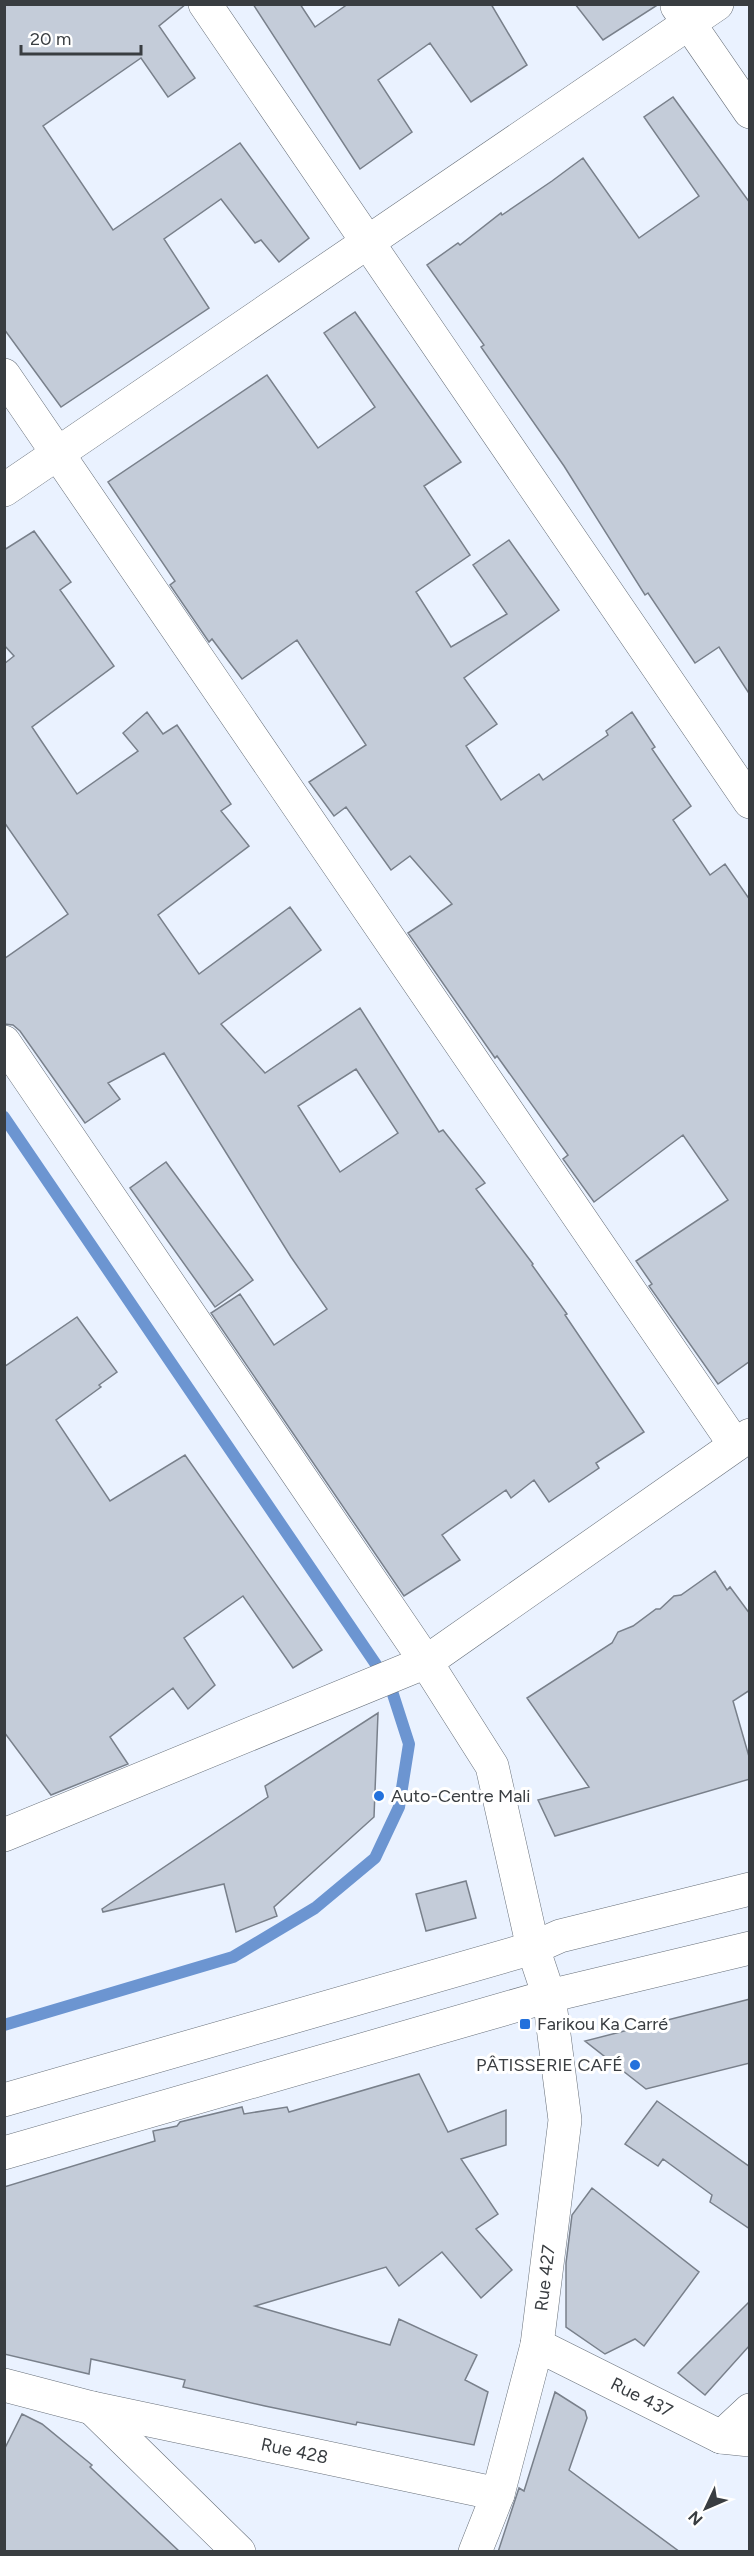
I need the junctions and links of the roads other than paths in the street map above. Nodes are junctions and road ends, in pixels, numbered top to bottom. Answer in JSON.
{"nodes":[{"id":1,"x":205,"y":4,"type":"edge"},
{"id":2,"x":717,"y":4,"type":"edge"},
{"id":3,"x":683,"y":14,"type":"edge"},
{"id":4,"x":750,"y":112,"type":"edge"},
{"id":5,"x":367,"y":242,"type":"junction"},
{"id":6,"x":4,"y":375,"type":"edge"},
{"id":7,"x":58,"y":454,"type":"junction"},
{"id":8,"x":4,"y":490,"type":"edge"},
{"id":9,"x":750,"y":802,"type":"edge"},
{"id":10,"x":4,"y":1042,"type":"edge"},
{"id":11,"x":742,"y":1439,"type":"edge"},
{"id":12,"x":426,"y":1662,"type":"junction"},
{"id":13,"x":6,"y":1831,"type":"edge"},
{"id":14,"x":750,"y":1889,"type":"edge"},
{"id":15,"x":532,"y":1948,"type":"junction"},
{"id":16,"x":750,"y":1948,"type":"edge"},
{"id":17,"x":549,"y":1996,"type":"junction"},
{"id":18,"x":4,"y":2100,"type":"edge"},
{"id":19,"x":4,"y":2154,"type":"edge"},
{"id":20,"x":537,"y":2344,"type":"junction"},
{"id":21,"x":4,"y":2385,"type":"edge"},
{"id":22,"x":92,"y":2408,"type":"junction"},
{"id":23,"x":750,"y":2410,"type":"edge"},
{"id":24,"x":735,"y":2438,"type":"edge"},
{"id":25,"x":498,"y":2494,"type":"junction"},
{"id":26,"x":239,"y":2552,"type":"edge"},
{"id":27,"x":475,"y":2552,"type":"edge"}],
"edges":[{"from":1,"to":5,"type":"street"},
{"from":2,"to":3,"type":"street"},
{"from":3,"to":4,"type":"street"},
{"from":3,"to":5,"type":"street"},
{"from":5,"to":7,"type":"street"},
{"from":5,"to":9,"type":"street"},
{"from":6,"to":7,"type":"street"},
{"from":7,"to":8,"type":"street"},
{"from":7,"to":11,"type":"street"},
{"from":10,"to":12,"type":"street","name":"Rue 427"},
{"from":11,"to":12,"type":"street"},
{"from":12,"to":13,"type":"street"},
{"from":12,"to":15,"type":"street","name":"Rue 427"},
{"from":14,"to":15,"type":"street"},
{"from":15,"to":17,"type":"street","name":"Rue 427"},
{"from":15,"to":18,"type":"street"},
{"from":16,"to":17,"type":"street"},
{"from":17,"to":19,"type":"street"},
{"from":17,"to":20,"type":"street","name":"Rue 427"},
{"from":20,"to":24,"type":"street","name":"Rue 437"},
{"from":20,"to":25,"type":"street","name":"Rue 427"},
{"from":21,"to":22,"type":"street","name":"Rue 428"},
{"from":22,"to":25,"type":"street","name":"Rue 428"},
{"from":22,"to":26,"type":"street","name":"Rue 428"},
{"from":23,"to":24,"type":"street"},
{"from":25,"to":27,"type":"street","name":"Rue 427"}]}
